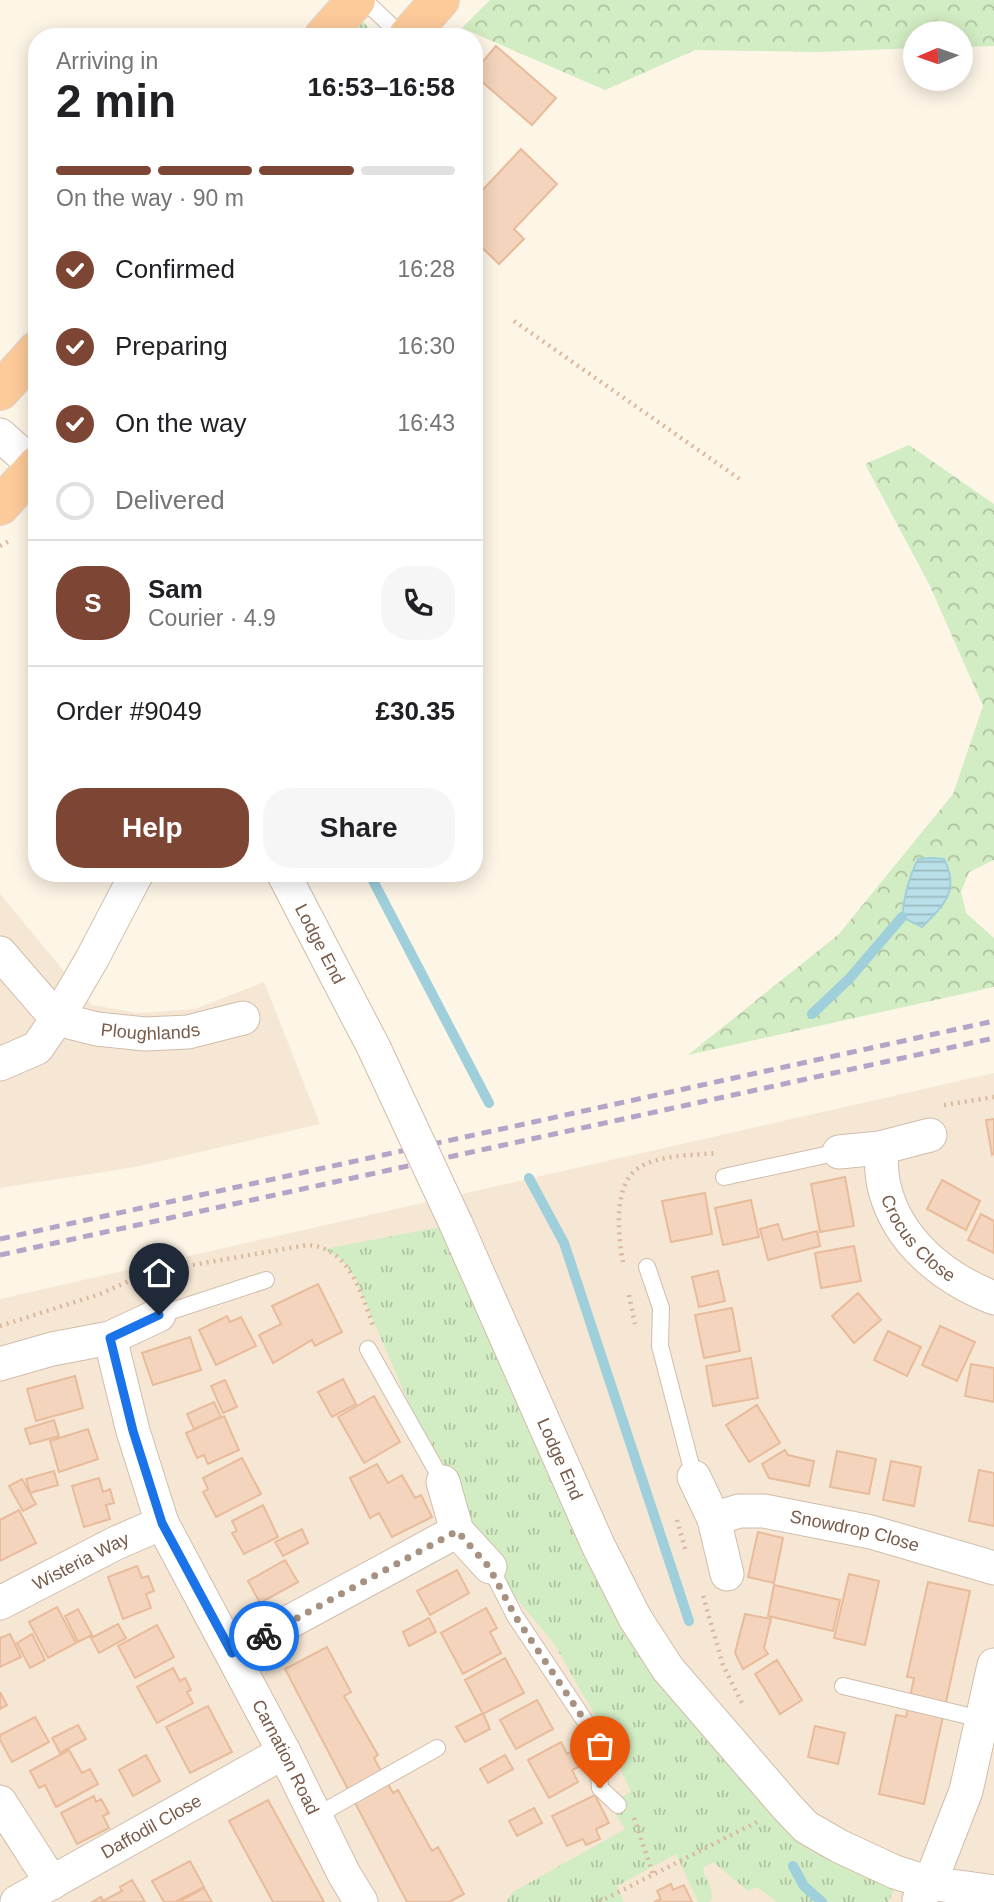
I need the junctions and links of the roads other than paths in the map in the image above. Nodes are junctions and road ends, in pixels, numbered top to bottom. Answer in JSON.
{"nodes":[{"id":1,"x":356,"y":0,"type":"edge"},
{"id":2,"x":364,"y":0,"type":"edge"},
{"id":3,"x":440,"y":0,"type":"edge"},
{"id":4,"x":331,"y":28,"type":"edge"},
{"id":5,"x":395,"y":28,"type":"edge"},
{"id":6,"x":414,"y":28,"type":"edge"},
{"id":7,"x":28,"y":360,"type":"edge"},
{"id":8,"x":0,"y":391,"type":"edge"},
{"id":9,"x":0,"y":435,"type":"edge"},
{"id":10,"x":28,"y":459,"type":"edge"},
{"id":11,"x":28,"y":475,"type":"edge"},
{"id":12,"x":0,"y":506,"type":"edge"},
{"id":13,"x":132,"y":882,"type":"edge"},
{"id":14,"x":288,"y":882,"type":"edge"},
{"id":15,"x":0,"y":953,"type":"edge"},
{"id":16,"x":243,"y":1018,"type":"dead end"},
{"id":17,"x":57,"y":1019,"type":"junction"},
{"id":18,"x":0,"y":1064,"type":"edge"},
{"id":19,"x":934,"y":1121,"type":"road end"},
{"id":20,"x":880,"y":1148,"type":"junction"},
{"id":21,"x":839,"y":1152,"type":"joint"},
{"id":22,"x":723,"y":1177,"type":"dead end"},
{"id":23,"x":647,"y":1267,"type":"dead end"},
{"id":24,"x":266,"y":1280,"type":"dead end"},
{"id":25,"x":994,"y":1298,"type":"edge"},
{"id":26,"x":159,"y":1315,"type":"joint"},
{"id":27,"x":110,"y":1338,"type":"junction"},
{"id":28,"x":368,"y":1349,"type":"dead end"},
{"id":29,"x":0,"y":1364,"type":"edge"},
{"id":30,"x":694,"y":1477,"type":"joint"},
{"id":31,"x":443,"y":1482,"type":"joint"},
{"id":32,"x":713,"y":1519,"type":"junction"},
{"id":33,"x":162,"y":1523,"type":"junction"},
{"id":34,"x":457,"y":1531,"type":"junction"},
{"id":35,"x":489,"y":1567,"type":"joint"},
{"id":36,"x":994,"y":1567,"type":"edge"},
{"id":37,"x":727,"y":1574,"type":"dead end"},
{"id":38,"x":0,"y":1603,"type":"edge"},
{"id":39,"x":232,"y":1653,"type":"junction"},
{"id":40,"x":994,"y":1665,"type":"edge"},
{"id":41,"x":844,"y":1686,"type":"dead end"},
{"id":42,"x":981,"y":1719,"type":"junction"},
{"id":43,"x":437,"y":1748,"type":"dead end"},
{"id":44,"x":284,"y":1752,"type":"junction"},
{"id":45,"x":0,"y":1802,"type":"edge"},
{"id":46,"x":618,"y":1805,"type":"dead end"},
{"id":47,"x":316,"y":1816,"type":"junction"},
{"id":48,"x":52,"y":1883,"type":"junction"},
{"id":49,"x":994,"y":1892,"type":"edge"},
{"id":50,"x":924,"y":1893,"type":"edge"},
{"id":51,"x":18,"y":1902,"type":"edge"},
{"id":52,"x":361,"y":1902,"type":"edge"}],
"edges":[{"from":1,"to":4,"type":"highway"},
{"from":2,"to":5,"type":"lane"},
{"from":3,"to":6,"type":"highway"},
{"from":7,"to":8,"type":"highway"},
{"from":9,"to":10,"type":"street"},
{"from":11,"to":12,"type":"highway"},
{"from":13,"to":17,"type":"street"},
{"from":14,"to":50,"type":"street","name":"Lodge End","bridge":true},
{"from":15,"to":17,"type":"street"},
{"from":16,"to":17,"type":"street","name":"Ploughlands"},
{"from":17,"to":18,"type":"street"},
{"from":19,"to":20,"type":"street"},
{"from":20,"to":21,"type":"street"},
{"from":20,"to":25,"type":"street","name":"Crocus Close"},
{"from":21,"to":22,"type":"lane"},
{"from":23,"to":30,"type":"lane"},
{"from":24,"to":26,"type":"lane"},
{"from":26,"to":27,"type":"street"},
{"from":27,"to":29,"type":"street"},
{"from":27,"to":33,"type":"street","name":"Carnation Road"},
{"from":28,"to":31,"type":"lane"},
{"from":30,"to":32,"type":"street"},
{"from":31,"to":34,"type":"street"},
{"from":32,"to":36,"type":"street","name":"Snowdrop Close"},
{"from":32,"to":37,"type":"street"},
{"from":33,"to":38,"type":"street","name":"Wisteria Way"},
{"from":33,"to":39,"type":"street","name":"Carnation Road"},
{"from":34,"to":35,"type":"street"},
{"from":34,"to":39,"type":"street"},
{"from":35,"to":46,"type":"lane"},
{"from":39,"to":44,"type":"street","name":"Carnation Road"},
{"from":40,"to":42,"type":"street"},
{"from":41,"to":42,"type":"lane"},
{"from":42,"to":50,"type":"street"},
{"from":43,"to":47,"type":"lane"},
{"from":44,"to":47,"type":"street","name":"Carnation Road"},
{"from":44,"to":48,"type":"street","name":"Daffodil Close"},
{"from":45,"to":48,"type":"street"},
{"from":47,"to":52,"type":"street","name":"Carnation Road"},
{"from":48,"to":51,"type":"street","name":"Daffodil Close"},
{"from":49,"to":50,"type":"street","name":"Lodge End"}]}
